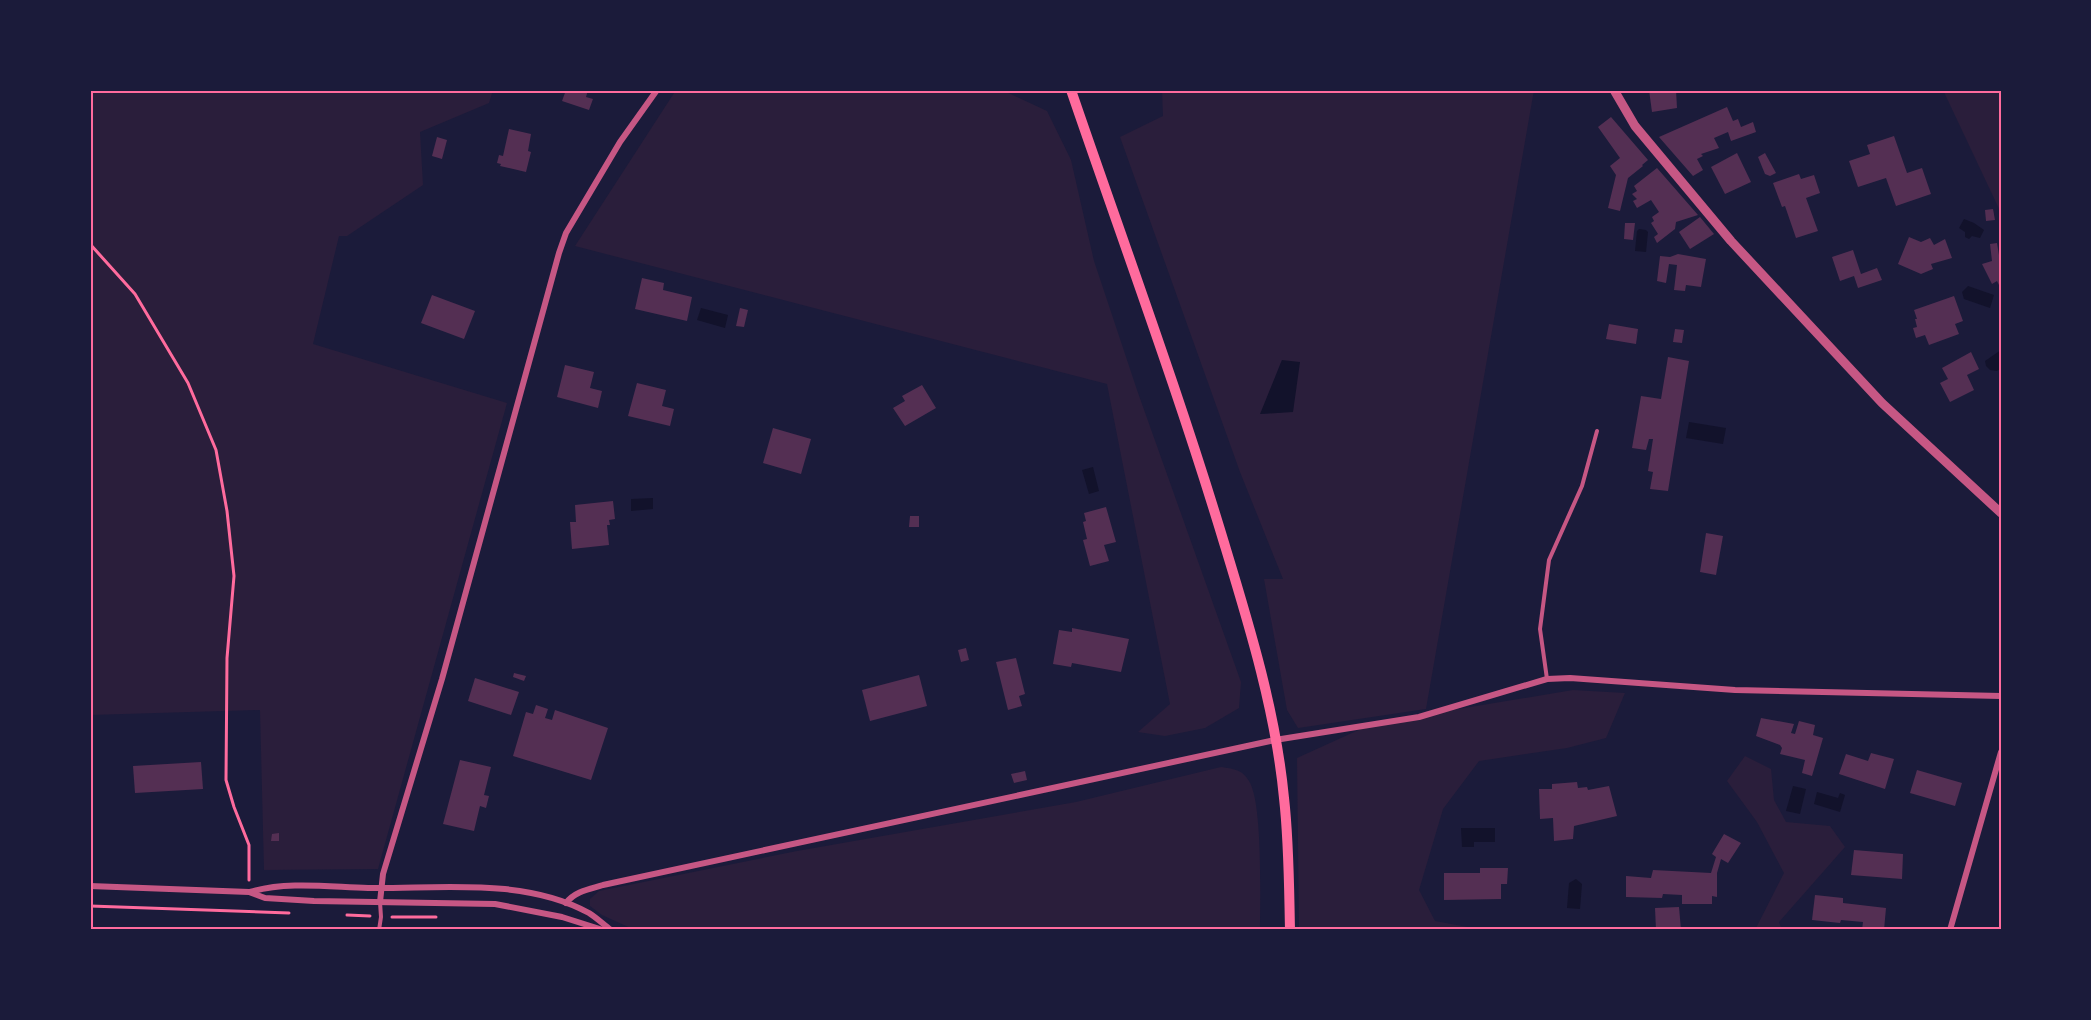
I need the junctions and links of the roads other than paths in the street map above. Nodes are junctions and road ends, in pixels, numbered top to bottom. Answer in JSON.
{"nodes":[{"id":1,"x":657,"y":90,"type":"edge"},
{"id":2,"x":1071,"y":90,"type":"edge"},
{"id":3,"x":1614,"y":90,"type":"edge"},
{"id":4,"x":1597,"y":431,"type":"dead end"},
{"id":5,"x":2001,"y":513,"type":"edge"},
{"id":6,"x":1547,"y":679,"type":"junction"},
{"id":7,"x":2001,"y":696,"type":"edge"},
{"id":8,"x":1275,"y":740,"type":"junction"},
{"id":9,"x":2001,"y":752,"type":"edge"},
{"id":10,"x":90,"y":886,"type":"edge"},
{"id":11,"x":382,"y":888,"type":"junction"},
{"id":12,"x":249,"y":892,"type":"junction"},
{"id":13,"x":380,"y":902,"type":"junction"},
{"id":14,"x":566,"y":903,"type":"junction"},
{"id":15,"x":379,"y":930,"type":"edge"},
{"id":16,"x":603,"y":930,"type":"edge"},
{"id":17,"x":611,"y":930,"type":"edge"},
{"id":18,"x":1290,"y":930,"type":"edge"},
{"id":19,"x":1950,"y":930,"type":"edge"}],
"edges":[{"from":1,"to":11,"type":"street"},
{"from":2,"to":8,"type":"main road"},
{"from":3,"to":5,"type":"street"},
{"from":4,"to":6,"type":"lane"},
{"from":6,"to":7,"type":"street"},
{"from":6,"to":8,"type":"street"},
{"from":8,"to":14,"type":"street"},
{"from":8,"to":18,"type":"main road"},
{"from":9,"to":19,"type":"street"},
{"from":10,"to":12,"type":"street"},
{"from":11,"to":12,"type":"street"},
{"from":11,"to":13,"type":"street"},
{"from":11,"to":14,"type":"street"},
{"from":12,"to":13,"type":"street"},
{"from":13,"to":15,"type":"lane"},
{"from":13,"to":16,"type":"street"},
{"from":14,"to":17,"type":"street"}]}
